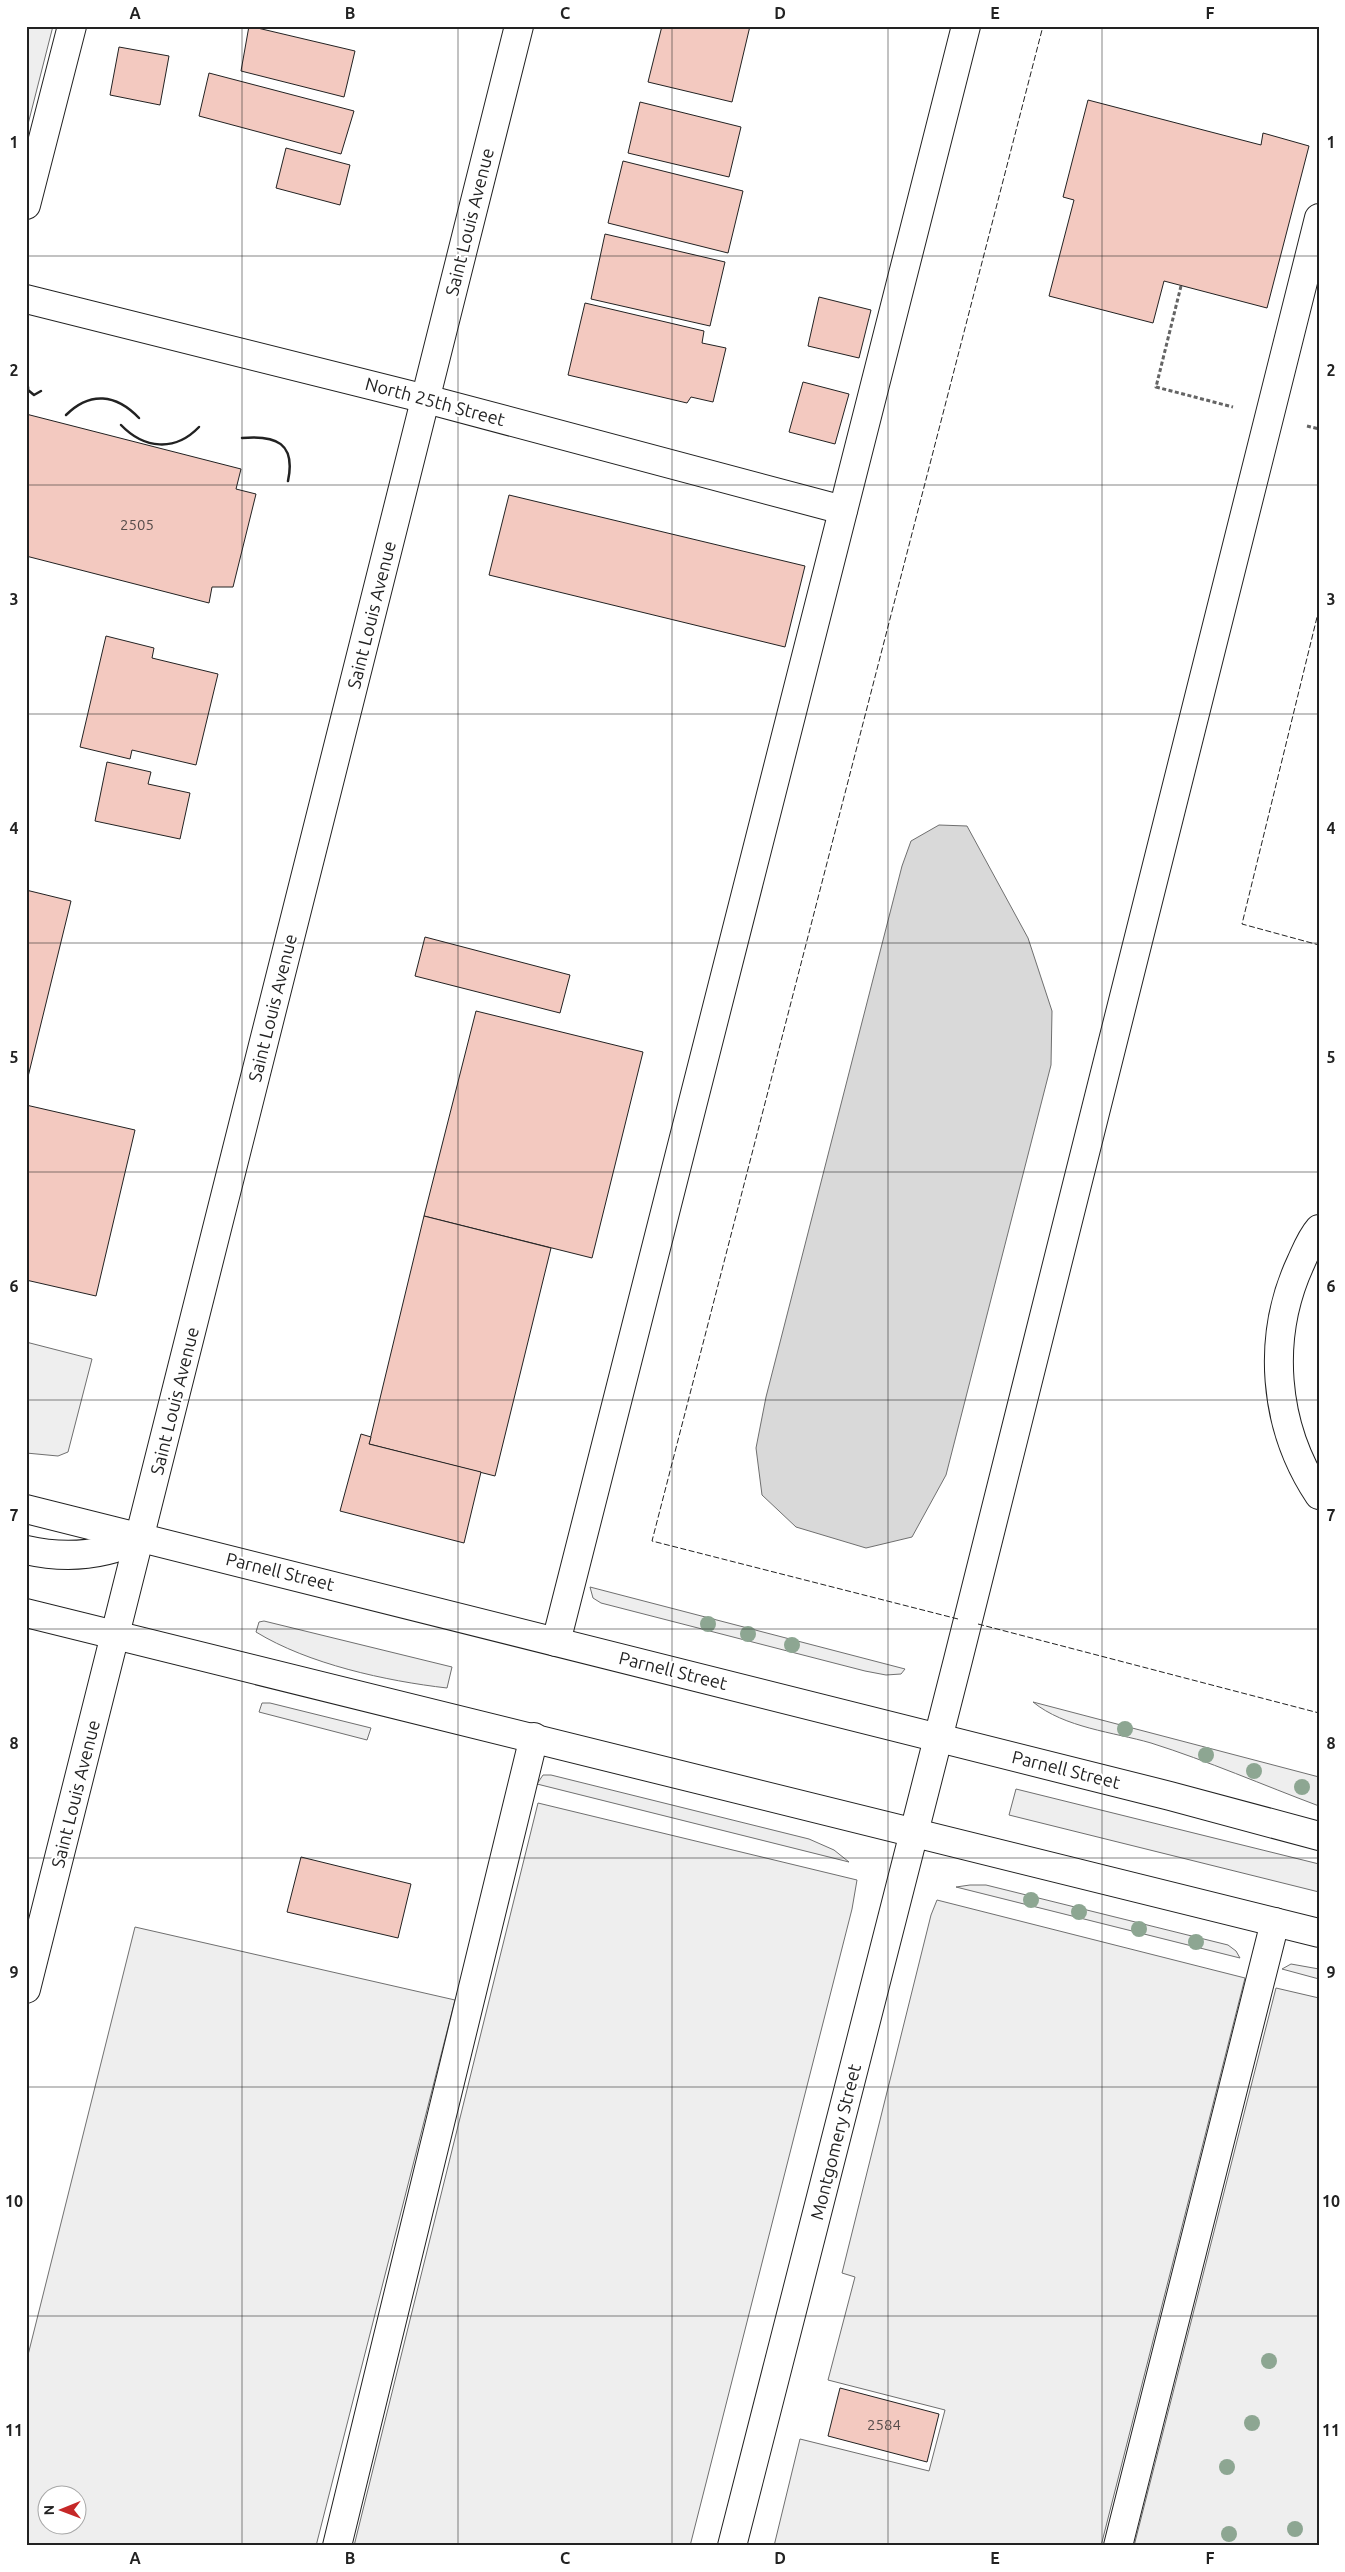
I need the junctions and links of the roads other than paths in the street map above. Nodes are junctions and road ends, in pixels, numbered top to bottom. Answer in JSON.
{"nodes":[{"id":1,"x":72,"y":26,"type":"edge"},
{"id":2,"x":519,"y":26,"type":"edge"},
{"id":3,"x":966,"y":26,"type":"edge"},
{"id":4,"x":26,"y":205,"type":"edge"},
{"id":5,"x":1319,"y":218,"type":"edge"},
{"id":6,"x":26,"y":299,"type":"edge"},
{"id":7,"x":426,"y":399,"type":"junction"},
{"id":8,"x":843,"y":510,"type":"junction"},
{"id":9,"x":1319,"y":1229,"type":"edge"},
{"id":10,"x":1319,"y":1495,"type":"edge"},
{"id":11,"x":26,"y":1509,"type":"edge"},
{"id":12,"x":140,"y":1538,"type":"junction"},
{"id":13,"x":26,"y":1550,"type":"edge"},
{"id":14,"x":26,"y":1613,"type":"edge"},
{"id":15,"x":116,"y":1635,"type":"junction"},
{"id":16,"x":556,"y":1642,"type":"junction"},
{"id":17,"x":534,"y":1737,"type":"junction"},
{"id":18,"x":938,"y":1738,"type":"junction"},
{"id":19,"x":915,"y":1832,"type":"junction"},
{"id":20,"x":1319,"y":1836,"type":"edge"},
{"id":21,"x":1275,"y":1922,"type":"junction"},
{"id":22,"x":1319,"y":1933,"type":"edge"},
{"id":23,"x":26,"y":1989,"type":"edge"},
{"id":24,"x":337,"y":2546,"type":"edge"},
{"id":25,"x":732,"y":2546,"type":"edge"},
{"id":26,"x":1118,"y":2546,"type":"edge"}],
"edges":[{"from":1,"to":4,"type":"street"},
{"from":2,"to":7,"type":"street","name":"Saint Louis Avenue"},
{"from":3,"to":8,"type":"street"},
{"from":5,"to":18,"type":"street","name":"Montgomery Street"},
{"from":6,"to":7,"type":"street","name":"North 25th Street"},
{"from":7,"to":8,"type":"street","name":"North 25th Street"},
{"from":7,"to":12,"type":"street","name":"Saint Louis Avenue"},
{"from":8,"to":16,"type":"street"},
{"from":9,"to":10,"type":"street"},
{"from":11,"to":12,"type":"street","name":"Parnell Street"},
{"from":12,"to":13,"type":"street"},
{"from":12,"to":15,"type":"street","name":"Saint Louis Avenue"},
{"from":12,"to":16,"type":"street","name":"Parnell Street"},
{"from":14,"to":15,"type":"street"},
{"from":15,"to":17,"type":"street"},
{"from":15,"to":23,"type":"street","name":"Saint Louis Avenue"},
{"from":16,"to":18,"type":"street","name":"Parnell Street"},
{"from":17,"to":19,"type":"street"},
{"from":17,"to":24,"type":"street"},
{"from":18,"to":19,"type":"street","name":"Montgomery Street"},
{"from":18,"to":20,"type":"street","name":"Parnell Street"},
{"from":19,"to":21,"type":"street"},
{"from":19,"to":25,"type":"street","name":"Montgomery Street"},
{"from":21,"to":22,"type":"street"},
{"from":21,"to":26,"type":"street"}]}
